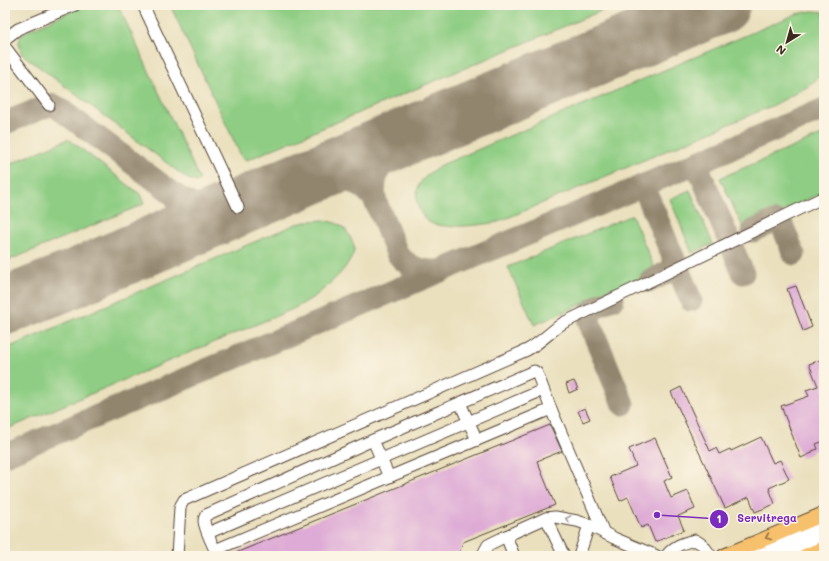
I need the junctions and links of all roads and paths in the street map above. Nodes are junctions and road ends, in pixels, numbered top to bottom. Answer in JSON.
{"nodes":[{"id":1,"x":75,"y":5,"type":"edge"},
{"id":2,"x":143,"y":5,"type":"edge"},
{"id":3,"x":5,"y":39,"type":"edge"},
{"id":4,"x":5,"y":47,"type":"edge"},
{"id":5,"x":49,"y":105,"type":"dead end"},
{"id":6,"x":824,"y":197,"type":"edge"},
{"id":7,"x":238,"y":207,"type":"dead end"},
{"id":8,"x":543,"y":390,"type":"junction"},
{"id":9,"x":460,"y":403,"type":"junction"},
{"id":10,"x":551,"y":409,"type":"junction"},
{"id":11,"x":469,"y":421,"type":"junction"},
{"id":12,"x":373,"y":440,"type":"junction"},
{"id":13,"x":477,"y":440,"type":"junction"},
{"id":14,"x":381,"y":459,"type":"junction"},
{"id":15,"x":389,"y":477,"type":"junction"},
{"id":16,"x":824,"y":514,"type":"edge"},
{"id":17,"x":546,"y":518,"type":"junction"},
{"id":18,"x":589,"y":525,"type":"junction"},
{"id":19,"x":824,"y":525,"type":"edge"},
{"id":20,"x":208,"y":533,"type":"junction"},
{"id":21,"x":604,"y":533,"type":"junction"},
{"id":22,"x":506,"y":536,"type":"junction"},
{"id":23,"x":824,"y":536,"type":"edge"},
{"id":24,"x":488,"y":545,"type":"junction"},
{"id":25,"x":824,"y":548,"type":"edge"},
{"id":26,"x":217,"y":553,"type":"edge"},
{"id":27,"x":808,"y":555,"type":"edge"},
{"id":28,"x":177,"y":556,"type":"edge"},
{"id":29,"x":482,"y":556,"type":"edge"},
{"id":30,"x":491,"y":556,"type":"edge"},
{"id":31,"x":514,"y":556,"type":"edge"},
{"id":32,"x":564,"y":556,"type":"edge"},
{"id":33,"x":579,"y":556,"type":"edge"},
{"id":34,"x":657,"y":556,"type":"edge"},
{"id":35,"x":666,"y":556,"type":"edge"},
{"id":36,"x":711,"y":556,"type":"edge"},
{"id":37,"x":724,"y":556,"type":"edge"},
{"id":38,"x":752,"y":556,"type":"edge"},
{"id":39,"x":778,"y":556,"type":"edge"}],
"edges":[{"from":1,"to":3,"type":"lane"},
{"from":2,"to":7,"type":"lane"},
{"from":4,"to":5,"type":"lane"},
{"from":6,"to":28,"type":"lane"},
{"from":8,"to":9,"type":"lane"},
{"from":8,"to":10,"type":"lane"},
{"from":8,"to":11,"type":"lane"},
{"from":9,"to":11,"type":"lane"},
{"from":9,"to":12,"type":"lane"},
{"from":10,"to":13,"type":"lane"},
{"from":10,"to":21,"type":"lane"},
{"from":11,"to":13,"type":"lane"},
{"from":11,"to":14,"type":"lane"},
{"from":12,"to":14,"type":"lane"},
{"from":12,"to":20,"type":"lane"},
{"from":13,"to":15,"type":"lane"},
{"from":14,"to":15,"type":"lane"},
{"from":14,"to":20,"type":"lane"},
{"from":15,"to":26,"type":"lane"},
{"from":16,"to":37,"type":"main road","one_way":true},
{"from":18,"to":17,"type":"lane","one_way":true},
{"from":17,"to":22,"type":"lane"},
{"from":17,"to":32,"type":"lane"},
{"from":18,"to":21,"type":"lane"},
{"from":18,"to":33,"type":"lane"},
{"from":19,"to":38,"type":"lane"},
{"from":20,"to":26,"type":"lane"},
{"from":21,"to":34,"type":"lane"},
{"from":22,"to":24,"type":"lane"},
{"from":22,"to":31,"type":"lane"},
{"from":23,"to":39,"type":"lane"},
{"from":24,"to":29,"type":"lane"},
{"from":24,"to":30,"type":"lane"},
{"from":25,"to":27,"type":"main road"},
{"from":35,"to":36,"type":"lane"}]}
